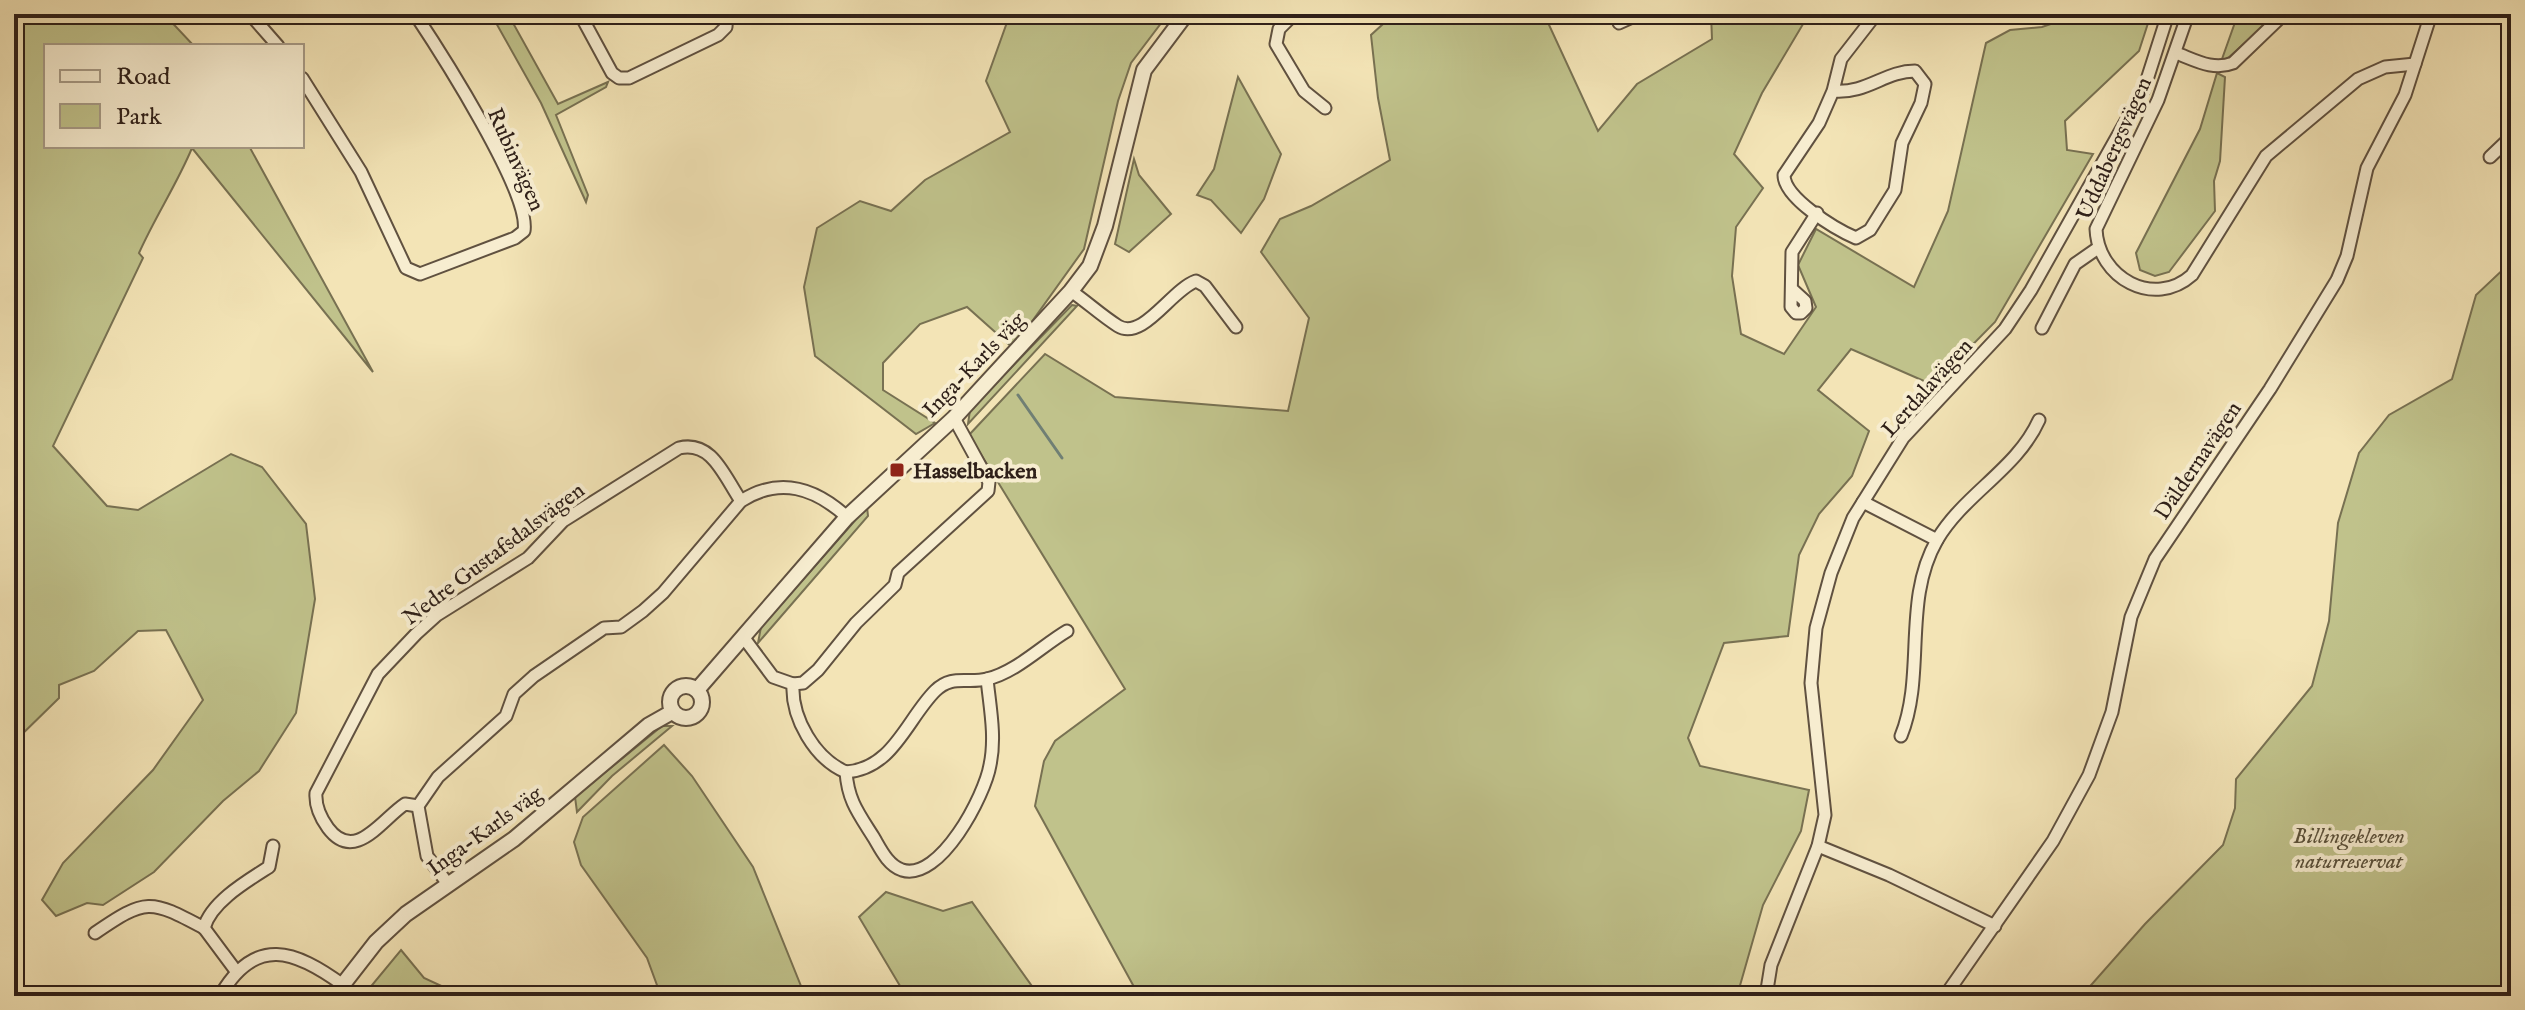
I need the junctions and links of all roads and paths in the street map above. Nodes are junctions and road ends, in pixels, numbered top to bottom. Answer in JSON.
{"nodes":[{"id":1,"x":250,"y":14,"type":"edge"},
{"id":2,"x":415,"y":14,"type":"edge"},
{"id":3,"x":580,"y":14,"type":"edge"},
{"id":4,"x":727,"y":14,"type":"edge"},
{"id":5,"x":1186,"y":14,"type":"edge"},
{"id":6,"x":1294,"y":14,"type":"edge"},
{"id":7,"x":1639,"y":14,"type":"edge"},
{"id":8,"x":1876,"y":14,"type":"edge"},
{"id":9,"x":2017,"y":14,"type":"edge"},
{"id":10,"x":2045,"y":14,"type":"edge"},
{"id":11,"x":2168,"y":14,"type":"edge"},
{"id":12,"x":2188,"y":14,"type":"edge"},
{"id":13,"x":2284,"y":14,"type":"edge"},
{"id":14,"x":2431,"y":14,"type":"edge"},
{"id":15,"x":1619,"y":23,"type":"dead end"},
{"id":16,"x":276,"y":44,"type":"edge"},
{"id":17,"x":2176,"y":53,"type":"junction"},
{"id":18,"x":2415,"y":64,"type":"junction"},
{"id":19,"x":304,"y":81,"type":"edge"},
{"id":20,"x":1833,"y":91,"type":"junction"},
{"id":21,"x":1325,"y":108,"type":"dead end"},
{"id":22,"x":2511,"y":137,"type":"edge"},
{"id":23,"x":2490,"y":157,"type":"dead end"},
{"id":24,"x":1817,"y":213,"type":"junction"},
{"id":25,"x":2098,"y":248,"type":"junction"},
{"id":26,"x":1793,"y":290,"type":"dead end"},
{"id":27,"x":1071,"y":291,"type":"junction"},
{"id":28,"x":1236,"y":327,"type":"dead end"},
{"id":29,"x":2042,"y":328,"type":"dead end"},
{"id":30,"x":954,"y":418,"type":"junction"},
{"id":31,"x":2039,"y":420,"type":"dead end"},
{"id":32,"x":741,"y":501,"type":"junction"},
{"id":33,"x":1863,"y":502,"type":"junction"},
{"id":34,"x":847,"y":517,"type":"junction"},
{"id":35,"x":1937,"y":540,"type":"junction"},
{"id":36,"x":1067,"y":631,"type":"dead end"},
{"id":37,"x":744,"y":638,"type":"junction"},
{"id":38,"x":987,"y":679,"type":"junction"},
{"id":39,"x":793,"y":684,"type":"junction"},
{"id":40,"x":697,"y":690,"type":"junction"},
{"id":41,"x":672,"y":712,"type":"junction"},
{"id":42,"x":1901,"y":736,"type":"dead end"},
{"id":43,"x":846,"y":772,"type":"junction"},
{"id":44,"x":418,"y":806,"type":"junction"},
{"id":45,"x":273,"y":846,"type":"dead end"},
{"id":46,"x":1818,"y":846,"type":"junction"},
{"id":47,"x":448,"y":884,"type":"junction"},
{"id":48,"x":1995,"y":926,"type":"junction"},
{"id":49,"x":204,"y":928,"type":"junction"},
{"id":50,"x":95,"y":933,"type":"dead end"},
{"id":51,"x":236,"y":971,"type":"junction"},
{"id":52,"x":339,"y":990,"type":"edge"},
{"id":53,"x":220,"y":996,"type":"edge"},
{"id":54,"x":1766,"y":996,"type":"edge"},
{"id":55,"x":1945,"y":996,"type":"edge"}],
"edges":[{"from":1,"to":16,"type":"street"},
{"from":2,"to":19,"type":"street","name":"Rubinvägen"},
{"from":3,"to":4,"type":"street"},
{"from":5,"to":27,"type":"street","name":"Inga-Karls väg"},
{"from":6,"to":21,"type":"street"},
{"from":7,"to":15,"type":"street"},
{"from":8,"to":20,"type":"street"},
{"from":9,"to":10,"type":"street"},
{"from":11,"to":33,"type":"street","name":"Lerdalavägen"},
{"from":12,"to":17,"type":"street","name":"Uddabergsvägen"},
{"from":13,"to":17,"type":"street"},
{"from":14,"to":18,"type":"street","name":"Däldernavägen"},
{"from":17,"to":25,"type":"street","name":"Uddabergsvägen"},
{"from":18,"to":25,"type":"street","name":"Uddabergsvägen"},
{"from":18,"to":48,"type":"street","name":"Däldernavägen"},
{"from":20,"to":24,"type":"street"},
{"from":20,"to":24,"type":"street"},
{"from":22,"to":23,"type":"street"},
{"from":24,"to":26,"type":"street"},
{"from":25,"to":29,"type":"street"},
{"from":27,"to":28,"type":"street"},
{"from":27,"to":30,"type":"street","name":"Inga-Karls väg"},
{"from":30,"to":34,"type":"street","name":"Inga-Karls väg"},
{"from":30,"to":39,"type":"street"},
{"from":31,"to":35,"type":"street"},
{"from":32,"to":34,"type":"street"},
{"from":32,"to":44,"type":"street"},
{"from":32,"to":44,"type":"street","name":"Nedre Gustafsdalsvägen"},
{"from":33,"to":35,"type":"street"},
{"from":33,"to":46,"type":"street","name":"Lerdalavägen"},
{"from":34,"to":37,"type":"street","name":"Inga-Karls väg"},
{"from":35,"to":42,"type":"street"},
{"from":36,"to":38,"type":"street"},
{"from":37,"to":39,"type":"street"},
{"from":37,"to":40,"type":"street","name":"Inga-Karls väg"},
{"from":38,"to":43,"type":"street"},
{"from":38,"to":43,"type":"street"},
{"from":39,"to":43,"type":"street"},
{"from":40,"to":41,"type":"street"},
{"from":40,"to":41,"type":"street"},
{"from":41,"to":47,"type":"street","name":"Inga-Karls väg"},
{"from":44,"to":47,"type":"street"},
{"from":45,"to":49,"type":"street"},
{"from":46,"to":48,"type":"street"},
{"from":46,"to":54,"type":"street","name":"Lerdalavägen"},
{"from":47,"to":52,"type":"street","name":"Inga-Karls väg"},
{"from":48,"to":55,"type":"street","name":"Däldernavägen"},
{"from":49,"to":50,"type":"street"},
{"from":49,"to":51,"type":"street"},
{"from":51,"to":52,"type":"street"},
{"from":51,"to":53,"type":"street"}]}
